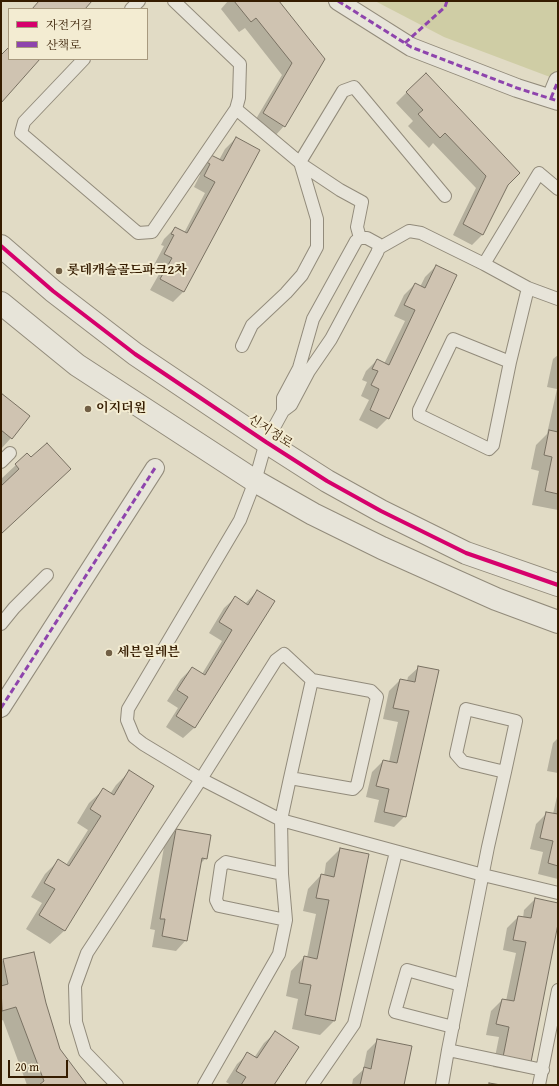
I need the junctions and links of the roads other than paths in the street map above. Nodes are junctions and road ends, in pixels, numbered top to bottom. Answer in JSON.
{"nodes":[{"id":1,"x":174,"y":1,"type":"edge"},
{"id":2,"x":338,"y":1,"type":"edge"},
{"id":3,"x":83,"y":60,"type":"edge"},
{"id":4,"x":558,"y":81,"type":"edge"},
{"id":5,"x":555,"y":100,"type":"edge"},
{"id":6,"x":236,"y":109,"type":"junction"},
{"id":7,"x":300,"y":162,"type":"junction"},
{"id":8,"x":558,"y":189,"type":"edge"},
{"id":9,"x":445,"y":196,"type":"dead end"},
{"id":10,"x":360,"y":238,"type":"junction"},
{"id":11,"x":1,"y":246,"type":"edge"},
{"id":12,"x":379,"y":248,"type":"junction"},
{"id":13,"x":484,"y":264,"type":"junction"},
{"id":14,"x":528,"y":288,"type":"junction"},
{"id":15,"x":558,"y":299,"type":"edge"},
{"id":16,"x":1,"y":302,"type":"edge"},
{"id":17,"x":242,"y":346,"type":"dead end"},
{"id":18,"x":510,"y":362,"type":"junction"},
{"id":19,"x":283,"y":410,"type":"junction"},
{"id":20,"x":266,"y":442,"type":"junction"},
{"id":21,"x":10,"y":454,"type":"dead end"},
{"id":22,"x":1,"y":462,"type":"edge"},
{"id":23,"x":155,"y":468,"type":"dead end"},
{"id":24,"x":255,"y":481,"type":"junction"},
{"id":25,"x":47,"y":575,"type":"dead end"},
{"id":26,"x":558,"y":585,"type":"edge"},
{"id":27,"x":3,"y":618,"type":"edge"},
{"id":28,"x":558,"y":622,"type":"edge"},
{"id":29,"x":312,"y":680,"type":"junction"},
{"id":30,"x":1,"y":708,"type":"edge"},
{"id":31,"x":505,"y":772,"type":"junction"},
{"id":32,"x":290,"y":778,"type":"junction"},
{"id":33,"x":201,"y":779,"type":"junction"},
{"id":34,"x":281,"y":820,"type":"junction"},
{"id":35,"x":396,"y":852,"type":"junction"},
{"id":36,"x":282,"y":874,"type":"junction"},
{"id":37,"x":483,"y":874,"type":"junction"},
{"id":38,"x":558,"y":893,"type":"edge"},
{"id":39,"x":286,"y":920,"type":"junction"},
{"id":40,"x":461,"y":984,"type":"junction"},
{"id":41,"x":558,"y":990,"type":"edge"},
{"id":42,"x":453,"y":1027,"type":"junction"},
{"id":43,"x":448,"y":1050,"type":"junction"},
{"id":44,"x":543,"y":1070,"type":"junction"},
{"id":45,"x":117,"y":1085,"type":"edge"},
{"id":46,"x":204,"y":1085,"type":"edge"},
{"id":47,"x":312,"y":1085,"type":"edge"},
{"id":48,"x":442,"y":1085,"type":"edge"},
{"id":49,"x":539,"y":1085,"type":"edge"}],
"edges":[{"from":1,"to":6,"type":"lane"},
{"from":2,"to":5,"type":"street"},
{"from":3,"to":6,"type":"lane"},
{"from":4,"to":5,"type":"street"},
{"from":6,"to":7,"type":"lane"},
{"from":7,"to":9,"type":"lane"},
{"from":7,"to":10,"type":"lane"},
{"from":7,"to":17,"type":"lane"},
{"from":8,"to":13,"type":"lane"},
{"from":10,"to":12,"type":"lane"},
{"from":10,"to":19,"type":"lane"},
{"from":11,"to":20,"type":"street","name":"신지정로"},
{"from":12,"to":13,"type":"lane"},
{"from":12,"to":19,"type":"lane"},
{"from":13,"to":14,"type":"lane"},
{"from":14,"to":15,"type":"lane"},
{"from":14,"to":18,"type":"lane"},
{"from":16,"to":24,"type":"street"},
{"from":18,"to":18,"type":"lane"},
{"from":19,"to":20,"type":"lane"},
{"from":20,"to":24,"type":"lane"},
{"from":20,"to":26,"type":"street","name":"신지정로"},
{"from":21,"to":22,"type":"lane"},
{"from":23,"to":30,"type":"street"},
{"from":24,"to":28,"type":"street"},
{"from":24,"to":33,"type":"lane"},
{"from":25,"to":27,"type":"lane"},
{"from":29,"to":32,"type":"lane"},
{"from":29,"to":32,"type":"lane"},
{"from":29,"to":33,"type":"lane"},
{"from":31,"to":31,"type":"lane"},
{"from":31,"to":37,"type":"lane"},
{"from":32,"to":34,"type":"lane"},
{"from":33,"to":34,"type":"lane"},
{"from":33,"to":45,"type":"lane"},
{"from":34,"to":35,"type":"lane"},
{"from":34,"to":36,"type":"lane"},
{"from":35,"to":37,"type":"lane"},
{"from":35,"to":47,"type":"lane"},
{"from":36,"to":39,"type":"lane"},
{"from":36,"to":39,"type":"lane"},
{"from":37,"to":38,"type":"lane"},
{"from":37,"to":40,"type":"lane"},
{"from":39,"to":46,"type":"lane"},
{"from":40,"to":42,"type":"lane"},
{"from":40,"to":42,"type":"lane"},
{"from":41,"to":44,"type":"lane"},
{"from":42,"to":43,"type":"lane"},
{"from":43,"to":44,"type":"lane"},
{"from":43,"to":48,"type":"lane"},
{"from":44,"to":49,"type":"lane"}]}
